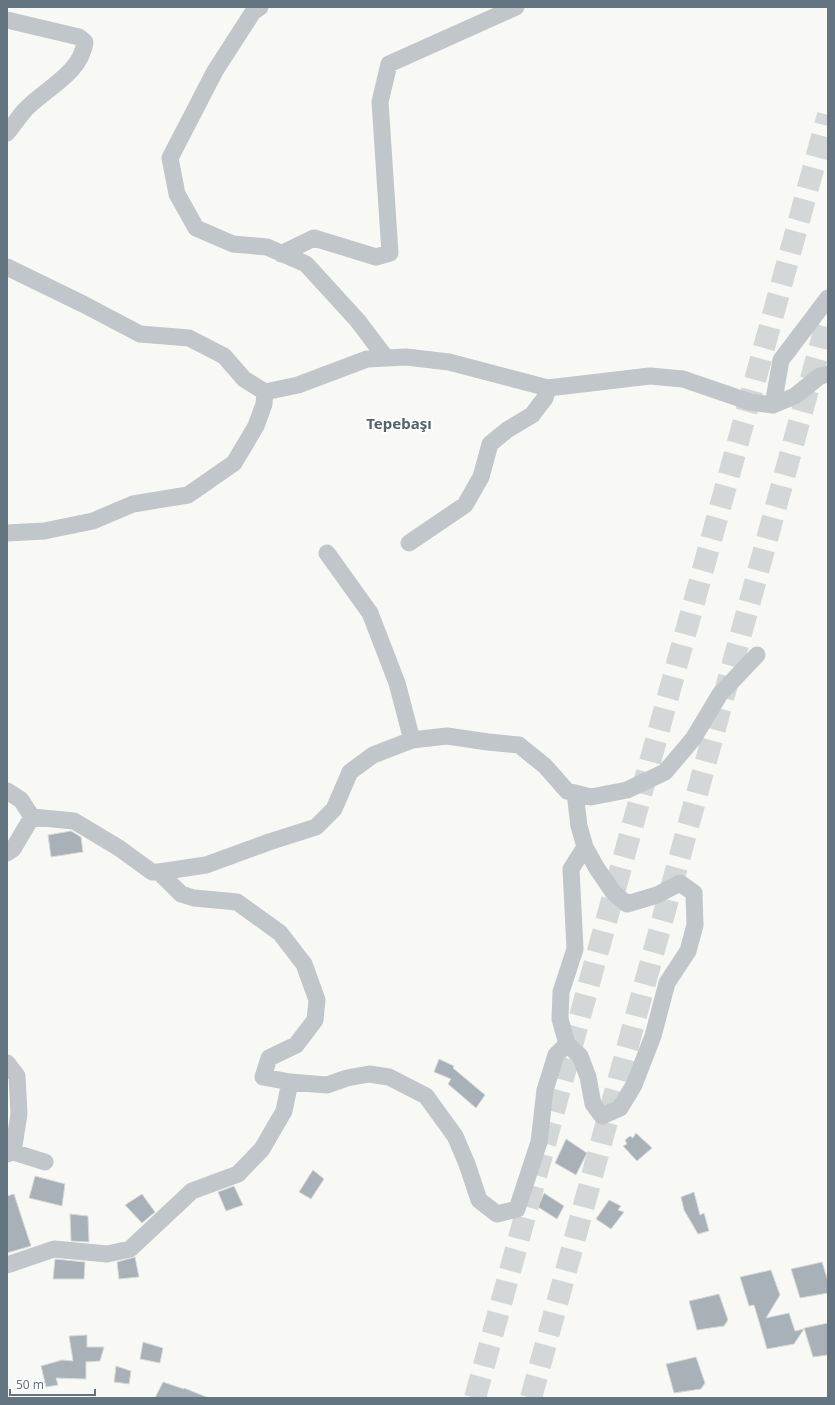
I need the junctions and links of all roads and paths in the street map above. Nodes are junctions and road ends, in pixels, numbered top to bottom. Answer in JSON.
{"nodes":[{"id":1,"x":516,"y":7,"type":"edge"},
{"id":2,"x":254,"y":9,"type":"edge"},
{"id":3,"x":7,"y":20,"type":"edge"},
{"id":4,"x":7,"y":134,"type":"edge"},
{"id":5,"x":281,"y":254,"type":"junction"},
{"id":6,"x":7,"y":267,"type":"edge"},
{"id":7,"x":828,"y":298,"type":"edge"},
{"id":8,"x":386,"y":358,"type":"junction"},
{"id":9,"x":828,"y":374,"type":"edge"},
{"id":10,"x":548,"y":388,"type":"junction"},
{"id":11,"x":265,"y":392,"type":"junction"},
{"id":12,"x":773,"y":405,"type":"junction"},
{"id":13,"x":7,"y":534,"type":"edge"},
{"id":14,"x":409,"y":543,"type":"dead end"},
{"id":15,"x":327,"y":554,"type":"dead end"},
{"id":16,"x":757,"y":655,"type":"dead end"},
{"id":17,"x":412,"y":740,"type":"junction"},
{"id":18,"x":7,"y":791,"type":"edge"},
{"id":19,"x":575,"y":793,"type":"junction"},
{"id":20,"x":32,"y":817,"type":"junction"},
{"id":21,"x":585,"y":847,"type":"junction"},
{"id":22,"x":7,"y":853,"type":"edge"},
{"id":23,"x":159,"y":872,"type":"junction"},
{"id":24,"x":567,"y":1044,"type":"junction"},
{"id":25,"x":7,"y":1063,"type":"edge"},
{"id":26,"x":290,"y":1082,"type":"junction"},
{"id":27,"x":10,"y":1153,"type":"edge"},
{"id":28,"x":45,"y":1162,"type":"dead end"},
{"id":29,"x":7,"y":1265,"type":"edge"}],
"edges":[{"from":1,"to":5,"type":"street"},
{"from":2,"to":5,"type":"street"},
{"from":3,"to":4,"type":"street"},
{"from":5,"to":8,"type":"street"},
{"from":6,"to":11,"type":"street"},
{"from":7,"to":12,"type":"street"},
{"from":8,"to":10,"type":"street"},
{"from":8,"to":11,"type":"street"},
{"from":9,"to":12,"type":"street"},
{"from":10,"to":12,"type":"street"},
{"from":10,"to":14,"type":"street"},
{"from":11,"to":13,"type":"street"},
{"from":15,"to":17,"type":"street"},
{"from":16,"to":19,"type":"street"},
{"from":17,"to":19,"type":"street"},
{"from":17,"to":23,"type":"street"},
{"from":18,"to":20,"type":"street"},
{"from":19,"to":21,"type":"street"},
{"from":20,"to":22,"type":"street"},
{"from":20,"to":23,"type":"street"},
{"from":21,"to":24,"type":"street"},
{"from":21,"to":24,"type":"street"},
{"from":23,"to":26,"type":"street"},
{"from":24,"to":26,"type":"street"},
{"from":25,"to":27,"type":"street"},
{"from":26,"to":29,"type":"street"},
{"from":27,"to":28,"type":"street"}]}
